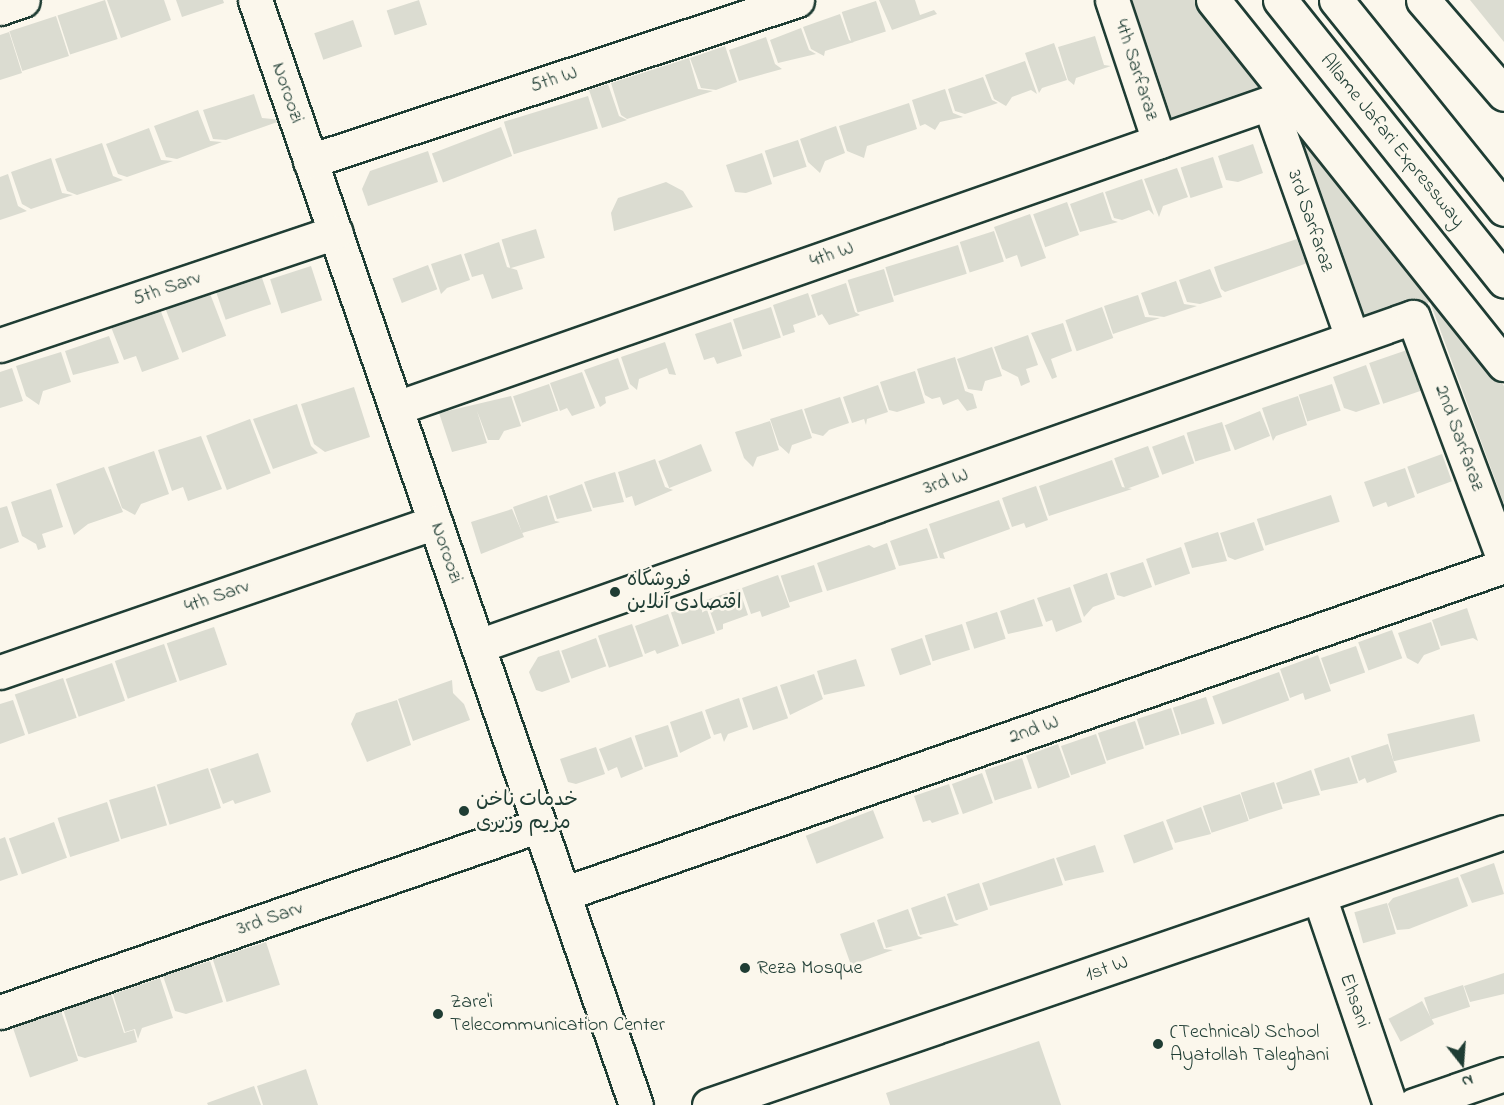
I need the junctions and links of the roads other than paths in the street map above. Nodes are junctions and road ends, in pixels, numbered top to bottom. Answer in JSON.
{"nodes":[{"id":1,"x":23,"y":0,"type":"edge"},
{"id":2,"x":255,"y":0,"type":"edge"},
{"id":3,"x":797,"y":0,"type":"edge"},
{"id":4,"x":1112,"y":0,"type":"edge"},
{"id":5,"x":1214,"y":0,"type":"edge"},
{"id":6,"x":1280,"y":0,"type":"edge"},
{"id":7,"x":1336,"y":0,"type":"edge"},
{"id":8,"x":1423,"y":0,"type":"edge"},
{"id":9,"x":0,"y":8,"type":"edge"},
{"id":10,"x":1504,"y":94,"type":"edge"},
{"id":11,"x":1269,"y":103,"type":"joint"},
{"id":12,"x":1159,"y":141,"type":"junction"},
{"id":13,"x":310,"y":161,"type":"junction"},
{"id":14,"x":1504,"y":209,"type":"edge"},
{"id":15,"x":335,"y":232,"type":"junction"},
{"id":16,"x":1504,"y":281,"type":"edge"},
{"id":17,"x":1413,"y":317,"type":"joint"},
{"id":18,"x":1352,"y":338,"type":"junction"},
{"id":19,"x":0,"y":345,"type":"edge"},
{"id":20,"x":1504,"y":364,"type":"edge"},
{"id":21,"x":396,"y":408,"type":"junction"},
{"id":22,"x":435,"y":522,"type":"junction"},
{"id":23,"x":1504,"y":560,"type":"edge"},
{"id":24,"x":1504,"y":566,"type":"edge"},
{"id":25,"x":478,"y":646,"type":"junction"},
{"id":26,"x":0,"y":672,"type":"edge"},
{"id":27,"x":540,"y":825,"type":"junction"},
{"id":28,"x":1504,"y":832,"type":"edge"},
{"id":29,"x":563,"y":894,"type":"junction"},
{"id":30,"x":1319,"y":896,"type":"junction"},
{"id":31,"x":0,"y":1012,"type":"edge"},
{"id":32,"x":1504,"y":1074,"type":"edge"},
{"id":33,"x":636,"y":1105,"type":"edge"},
{"id":34,"x":709,"y":1105,"type":"edge"},
{"id":35,"x":1390,"y":1105,"type":"edge"},
{"id":36,"x":1414,"y":1105,"type":"edge"}],
"edges":[{"from":1,"to":9,"type":"main road"},
{"from":2,"to":13,"type":"main road","name":"Noroozi"},
{"from":3,"to":13,"type":"main road","name":"5th W"},
{"from":4,"to":12,"type":"main road","name":"4th Sarfaraz"},
{"from":5,"to":20,"type":"main road"},
{"from":6,"to":16,"type":"main road","name":"Allame Jafari Expressway"},
{"from":7,"to":14,"type":"main road"},
{"from":8,"to":10,"type":"main road"},
{"from":11,"to":12,"type":"main road","name":"4th W"},
{"from":11,"to":18,"type":"main road","name":"3rd Sarfaraz"},
{"from":12,"to":21,"type":"main road","name":"4th W"},
{"from":13,"to":15,"type":"main road","name":"Noroozi"},
{"from":15,"to":19,"type":"main road","name":"5th Sarv"},
{"from":15,"to":21,"type":"main road","name":"Noroozi"},
{"from":17,"to":18,"type":"main road","name":"3rd W"},
{"from":17,"to":23,"type":"main road","name":"2nd Sarfaraz"},
{"from":18,"to":25,"type":"main road","name":"3rd W"},
{"from":21,"to":22,"type":"main road","name":"Noroozi"},
{"from":22,"to":25,"type":"main road","name":"Noroozi"},
{"from":22,"to":26,"type":"main road","name":"4th Sarv"},
{"from":24,"to":29,"type":"main road","name":"2nd W"},
{"from":25,"to":27,"type":"main road","name":"Noroozi"},
{"from":27,"to":29,"type":"main road","name":"Noroozi"},
{"from":27,"to":31,"type":"main road","name":"3rd Sarv"},
{"from":28,"to":30,"type":"main road","name":"1st W"},
{"from":29,"to":33,"type":"main road","name":"Noroozi"},
{"from":30,"to":34,"type":"main road","name":"1st W"},
{"from":30,"to":35,"type":"main road","name":"Ehsani"},
{"from":32,"to":36,"type":"main road"}]}
